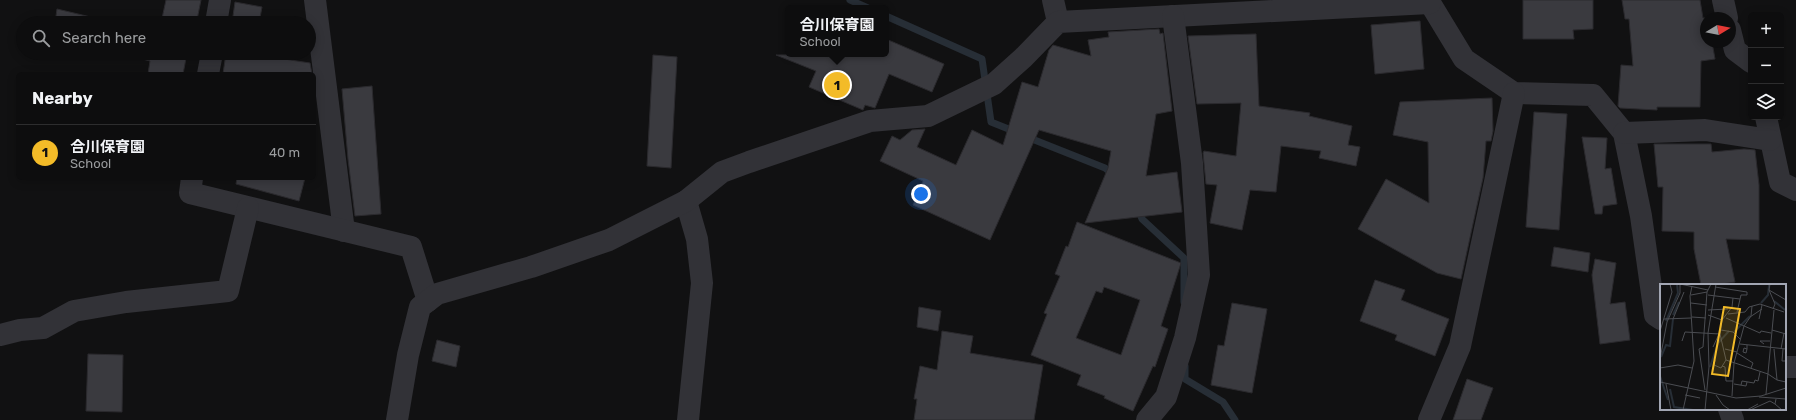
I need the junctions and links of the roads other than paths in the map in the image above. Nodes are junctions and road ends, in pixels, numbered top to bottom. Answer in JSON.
{"nodes":[{"id":1,"x":220,"y":0,"type":"edge"},
{"id":2,"x":316,"y":0,"type":"edge"},
{"id":3,"x":1053,"y":0,"type":"edge"},
{"id":4,"x":1723,"y":0,"type":"edge"},
{"id":5,"x":1430,"y":1,"type":"edge"},
{"id":6,"x":1726,"y":12,"type":"edge"},
{"id":7,"x":217,"y":16,"type":"edge"},
{"id":8,"x":1173,"y":16,"type":"junction"},
{"id":9,"x":1058,"y":22,"type":"junction"},
{"id":10,"x":1734,"y":48,"type":"edge"},
{"id":11,"x":211,"y":60,"type":"edge"},
{"id":12,"x":1748,"y":60,"type":"edge"},
{"id":13,"x":208,"y":72,"type":"edge"},
{"id":14,"x":1514,"y":93,"type":"junction"},
{"id":15,"x":1767,"y":120,"type":"edge"},
{"id":16,"x":1624,"y":133,"type":"junction"},
{"id":17,"x":1770,"y":140,"type":"junction"},
{"id":18,"x":192,"y":180,"type":"edge"},
{"id":19,"x":1796,"y":190,"type":"edge"},
{"id":20,"x":686,"y":201,"type":"junction"},
{"id":21,"x":248,"y":208,"type":"junction"},
{"id":22,"x":344,"y":231,"type":"junction"},
{"id":23,"x":428,"y":301,"type":"junction"},
{"id":24,"x":1660,"y":318,"type":"edge"},
{"id":25,"x":0,"y":335,"type":"edge"},
{"id":26,"x":1729,"y":410,"type":"edge"},
{"id":27,"x":397,"y":420,"type":"edge"},
{"id":28,"x":688,"y":420,"type":"edge"},
{"id":29,"x":1147,"y":420,"type":"edge"},
{"id":30,"x":1429,"y":420,"type":"edge"},
{"id":31,"x":1733,"y":420,"type":"edge"}],
"edges":[{"from":1,"to":7,"type":"street"},
{"from":2,"to":22,"type":"street"},
{"from":3,"to":9,"type":"street"},
{"from":4,"to":6,"type":"street"},
{"from":5,"to":8,"type":"street"},
{"from":5,"to":14,"type":"street"},
{"from":8,"to":9,"type":"street"},
{"from":8,"to":29,"type":"street"},
{"from":9,"to":20,"type":"street"},
{"from":10,"to":12,"type":"street"},
{"from":11,"to":13,"type":"street"},
{"from":14,"to":16,"type":"street"},
{"from":14,"to":30,"type":"street"},
{"from":15,"to":17,"type":"street"},
{"from":16,"to":17,"type":"street"},
{"from":16,"to":24,"type":"street"},
{"from":17,"to":19,"type":"street"},
{"from":18,"to":21,"type":"street"},
{"from":20,"to":23,"type":"street"},
{"from":20,"to":28,"type":"street"},
{"from":21,"to":22,"type":"street"},
{"from":21,"to":25,"type":"street"},
{"from":22,"to":23,"type":"street"},
{"from":23,"to":27,"type":"street"},
{"from":26,"to":31,"type":"street"}]}
